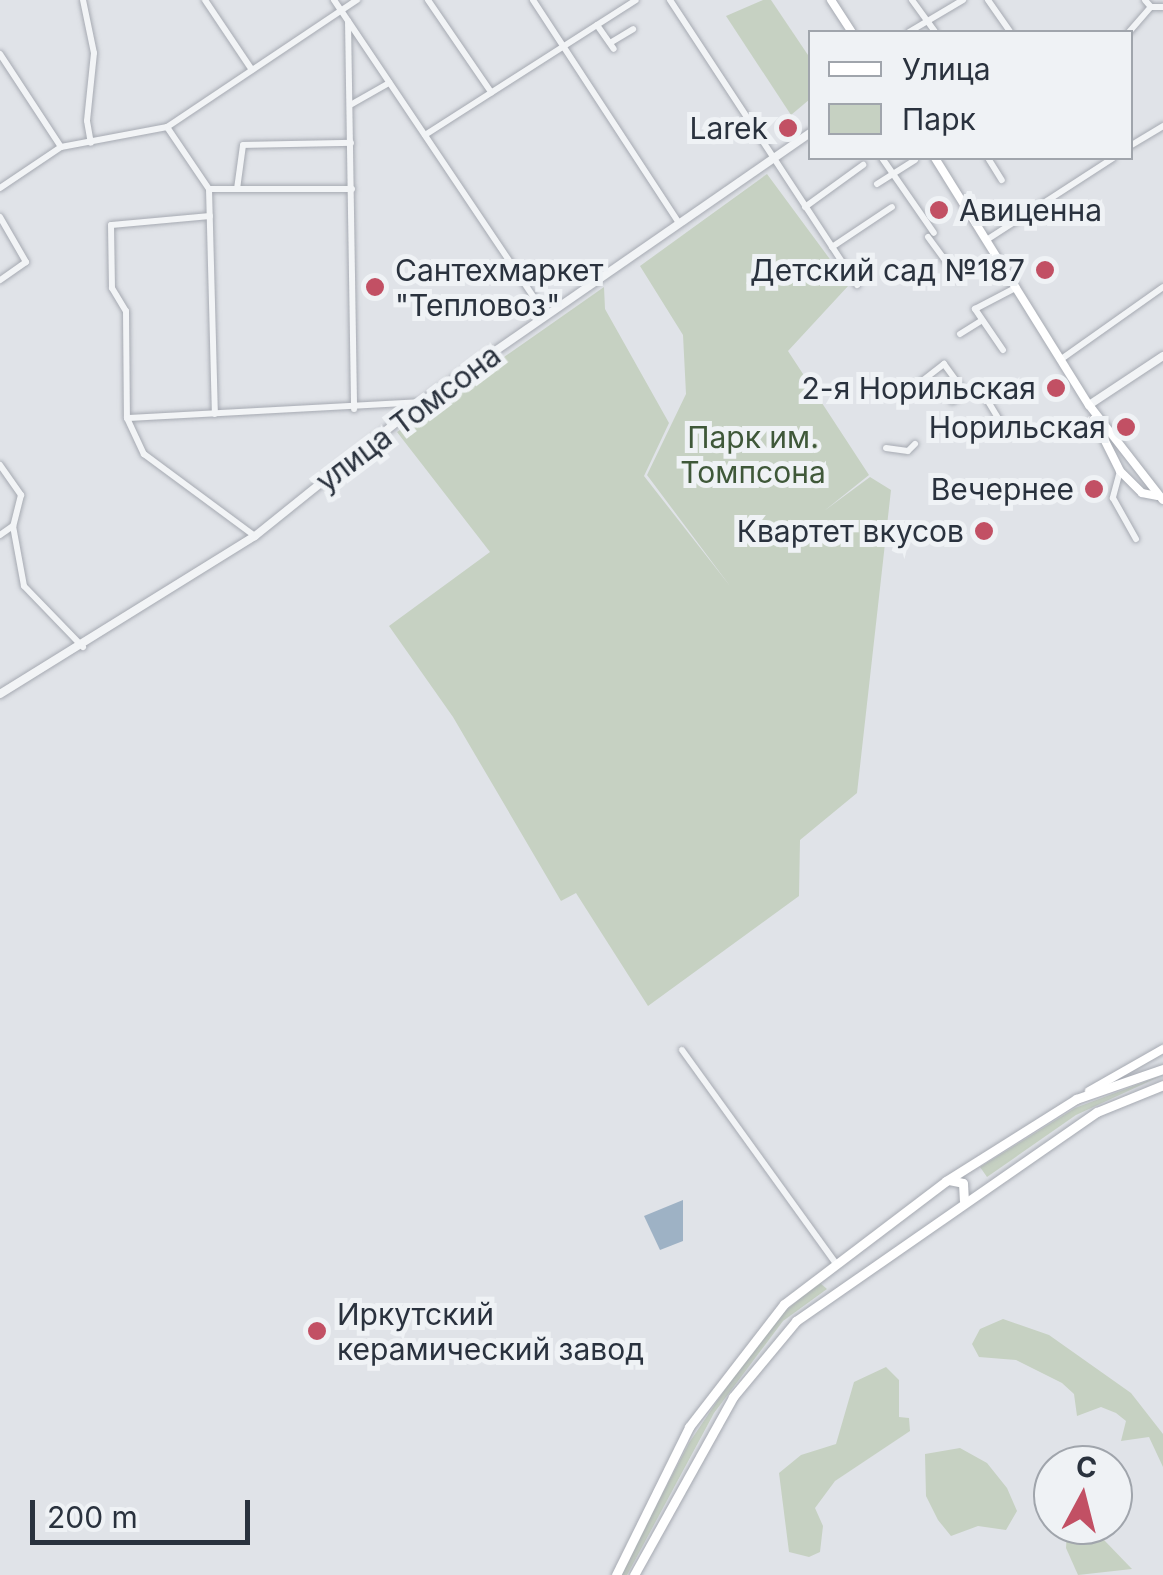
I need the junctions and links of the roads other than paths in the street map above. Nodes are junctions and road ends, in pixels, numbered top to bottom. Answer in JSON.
{"nodes":[{"id":1,"x":83,"y":0,"type":"edge"},
{"id":2,"x":205,"y":0,"type":"edge"},
{"id":3,"x":334,"y":0,"type":"edge"},
{"id":4,"x":357,"y":0,"type":"edge"},
{"id":5,"x":428,"y":0,"type":"edge"},
{"id":6,"x":532,"y":0,"type":"edge"},
{"id":7,"x":636,"y":0,"type":"edge"},
{"id":8,"x":670,"y":0,"type":"edge"},
{"id":9,"x":831,"y":0,"type":"edge"},
{"id":10,"x":912,"y":0,"type":"edge"},
{"id":11,"x":963,"y":0,"type":"edge"},
{"id":12,"x":988,"y":0,"type":"edge"},
{"id":13,"x":1145,"y":0,"type":"edge"},
{"id":14,"x":1163,"y":7,"type":"edge"},
{"id":15,"x":1151,"y":8,"type":"junction"},
{"id":16,"x":341,"y":11,"type":"junction"},
{"id":17,"x":348,"y":20,"type":"junction"},
{"id":18,"x":927,"y":22,"type":"junction"},
{"id":19,"x":597,"y":25,"type":"junction"},
{"id":20,"x":633,"y":29,"type":"dead end"},
{"id":21,"x":851,"y":30,"type":"edge"},
{"id":22,"x":912,"y":30,"type":"edge"},
{"id":23,"x":933,"y":30,"type":"edge"},
{"id":24,"x":1009,"y":30,"type":"edge"},
{"id":25,"x":1131,"y":30,"type":"edge"},
{"id":26,"x":562,"y":48,"type":"junction"},
{"id":27,"x":0,"y":54,"type":"edge"},
{"id":28,"x":252,"y":70,"type":"junction"},
{"id":29,"x":390,"y":83,"type":"junction"},
{"id":30,"x":491,"y":92,"type":"junction"},
{"id":31,"x":350,"y":104,"type":"junction"},
{"id":32,"x":1163,"y":126,"type":"edge"},
{"id":33,"x":167,"y":127,"type":"junction"},
{"id":34,"x":808,"y":134,"type":"edge"},
{"id":35,"x":425,"y":135,"type":"junction"},
{"id":36,"x":91,"y":142,"type":"junction"},
{"id":37,"x":351,"y":143,"type":"junction"},
{"id":38,"x":1133,"y":144,"type":"edge"},
{"id":39,"x":61,"y":147,"type":"junction"},
{"id":40,"x":771,"y":156,"type":"junction"},
{"id":41,"x":883,"y":160,"type":"edge"},
{"id":42,"x":915,"y":160,"type":"dead end"},
{"id":43,"x":936,"y":160,"type":"edge"},
{"id":44,"x":989,"y":160,"type":"edge"},
{"id":45,"x":1098,"y":161,"type":"edge"},
{"id":46,"x":864,"y":165,"type":"dead end"},
{"id":47,"x":893,"y":174,"type":"junction"},
{"id":48,"x":1002,"y":180,"type":"dead end"},
{"id":49,"x":876,"y":184,"type":"dead end"},
{"id":50,"x":0,"y":188,"type":"edge"},
{"id":51,"x":209,"y":189,"type":"junction"},
{"id":52,"x":237,"y":189,"type":"junction"},
{"id":53,"x":352,"y":189,"type":"junction"},
{"id":54,"x":804,"y":207,"type":"junction"},
{"id":55,"x":892,"y":207,"type":"dead end"},
{"id":56,"x":210,"y":216,"type":"junction"},
{"id":57,"x":0,"y":217,"type":"edge"},
{"id":58,"x":679,"y":223,"type":"junction"},
{"id":59,"x":988,"y":239,"type":"junction"},
{"id":60,"x":832,"y":247,"type":"junction"},
{"id":61,"x":959,"y":278,"type":"dead end"},
{"id":62,"x":0,"y":280,"type":"edge"},
{"id":63,"x":857,"y":285,"type":"dead end"},
{"id":64,"x":1163,"y":287,"type":"edge"},
{"id":65,"x":1017,"y":288,"type":"junction"},
{"id":66,"x":546,"y":315,"type":"junction"},
{"id":67,"x":982,"y":320,"type":"junction"},
{"id":68,"x":960,"y":334,"type":"dead end"},
{"id":69,"x":1003,"y":350,"type":"dead end"},
{"id":70,"x":1163,"y":356,"type":"edge"},
{"id":71,"x":1060,"y":360,"type":"junction"},
{"id":72,"x":922,"y":381,"type":"dead end"},
{"id":73,"x":986,"y":398,"type":"dead end"},
{"id":74,"x":952,"y":401,"type":"dead end"},
{"id":75,"x":423,"y":402,"type":"junction"},
{"id":76,"x":1089,"y":406,"type":"junction"},
{"id":77,"x":354,"y":409,"type":"junction"},
{"id":78,"x":216,"y":414,"type":"junction"},
{"id":79,"x":127,"y":418,"type":"junction"},
{"id":80,"x":998,"y":420,"type":"dead end"},
{"id":81,"x":915,"y":444,"type":"dead end"},
{"id":82,"x":886,"y":448,"type":"dead end"},
{"id":83,"x":0,"y":465,"type":"edge"},
{"id":84,"x":1120,"y":471,"type":"junction"},
{"id":85,"x":1162,"y":498,"type":"edge"},
{"id":86,"x":13,"y":526,"type":"junction"},
{"id":87,"x":0,"y":535,"type":"edge"},
{"id":88,"x":255,"y":536,"type":"junction"},
{"id":89,"x":1136,"y":539,"type":"dead end"},
{"id":90,"x":83,"y":648,"type":"junction"},
{"id":91,"x":1,"y":691,"type":"edge"},
{"id":92,"x":1163,"y":1049,"type":"edge"},
{"id":93,"x":682,"y":1050,"type":"dead end"},
{"id":94,"x":1163,"y":1069,"type":"edge"},
{"id":95,"x":1163,"y":1084,"type":"edge"},
{"id":96,"x":1076,"y":1099,"type":"junction"},
{"id":97,"x":946,"y":1181,"type":"junction"},
{"id":98,"x":962,"y":1204,"type":"junction"},
{"id":99,"x":848,"y":1252,"type":"junction"},
{"id":100,"x":835,"y":1262,"type":"junction"},
{"id":101,"x":864,"y":1269,"type":"junction"},
{"id":102,"x":616,"y":1575,"type":"edge"},
{"id":103,"x":634,"y":1575,"type":"edge"}],
"edges":[{"from":1,"to":36,"type":"street"},
{"from":2,"to":28,"type":"street"},
{"from":3,"to":16,"type":"street"},
{"from":4,"to":16,"type":"street"},
{"from":5,"to":30,"type":"street"},
{"from":6,"to":26,"type":"street"},
{"from":7,"to":19,"type":"street"},
{"from":8,"to":40,"type":"street"},
{"from":9,"to":21,"type":"main road"},
{"from":10,"to":18,"type":"street"},
{"from":11,"to":18,"type":"street"},
{"from":12,"to":24,"type":"street"},
{"from":13,"to":15,"type":"street"},
{"from":14,"to":15,"type":"street"},
{"from":15,"to":25,"type":"street"},
{"from":16,"to":17,"type":"street"},
{"from":16,"to":28,"type":"street"},
{"from":17,"to":29,"type":"street"},
{"from":17,"to":31,"type":"street"},
{"from":18,"to":22,"type":"street"},
{"from":18,"to":23,"type":"street"},
{"from":19,"to":20,"type":"street"},
{"from":19,"to":26,"type":"street"},
{"from":26,"to":30,"type":"street"},
{"from":26,"to":58,"type":"street"},
{"from":27,"to":39,"type":"street"},
{"from":28,"to":33,"type":"street"},
{"from":29,"to":31,"type":"street"},
{"from":29,"to":35,"type":"street"},
{"from":30,"to":35,"type":"street"},
{"from":31,"to":37,"type":"street"},
{"from":32,"to":38,"type":"street"},
{"from":33,"to":36,"type":"street"},
{"from":33,"to":51,"type":"street"},
{"from":34,"to":40,"type":"street","name":"улица Томсона"},
{"from":35,"to":66,"type":"street"},
{"from":36,"to":39,"type":"street"},
{"from":37,"to":52,"type":"street"},
{"from":37,"to":53,"type":"street"},
{"from":39,"to":50,"type":"street"},
{"from":40,"to":54,"type":"street"},
{"from":40,"to":58,"type":"street","name":"улица Томсона"},
{"from":41,"to":47,"type":"street"},
{"from":42,"to":47,"type":"street"},
{"from":43,"to":59,"type":"main road"},
{"from":44,"to":48,"type":"street"},
{"from":45,"to":59,"type":"street"},
{"from":46,"to":54,"type":"street"},
{"from":47,"to":49,"type":"street"},
{"from":47,"to":61,"type":"street"},
{"from":51,"to":52,"type":"street"},
{"from":51,"to":56,"type":"street"},
{"from":52,"to":53,"type":"street"},
{"from":53,"to":77,"type":"street"},
{"from":54,"to":60,"type":"street"},
{"from":55,"to":60,"type":"street"},
{"from":56,"to":78,"type":"street"},
{"from":56,"to":79,"type":"street"},
{"from":57,"to":62,"type":"street"},
{"from":58,"to":66,"type":"street","name":"улица Томсона"},
{"from":59,"to":65,"type":"main road"},
{"from":60,"to":63,"type":"street"},
{"from":64,"to":71,"type":"street"},
{"from":65,"to":67,"type":"street"},
{"from":65,"to":71,"type":"main road"},
{"from":66,"to":75,"type":"street","name":"улица Томсона"},
{"from":67,"to":68,"type":"street"},
{"from":67,"to":69,"type":"street"},
{"from":70,"to":76,"type":"street"},
{"from":71,"to":76,"type":"main road"},
{"from":72,"to":74,"type":"street"},
{"from":73,"to":80,"type":"street"},
{"from":75,"to":77,"type":"street"},
{"from":75,"to":88,"type":"street","name":"улица Томсона"},
{"from":76,"to":84,"type":"main road"},
{"from":76,"to":85,"type":"main road"},
{"from":77,"to":78,"type":"street"},
{"from":78,"to":79,"type":"street"},
{"from":79,"to":88,"type":"street"},
{"from":81,"to":82,"type":"street"},
{"from":83,"to":86,"type":"street"},
{"from":84,"to":85,"type":"main road"},
{"from":84,"to":89,"type":"street"},
{"from":86,"to":87,"type":"street"},
{"from":86,"to":90,"type":"street"},
{"from":88,"to":90,"type":"street","name":"улица Томсона"},
{"from":90,"to":91,"type":"street","name":"улица Томсона"},
{"from":92,"to":96,"type":"main road"},
{"from":93,"to":100,"type":"street"},
{"from":94,"to":96,"type":"main road"},
{"from":95,"to":98,"type":"main road"},
{"from":96,"to":97,"type":"main road"},
{"from":97,"to":98,"type":"main road"},
{"from":97,"to":99,"type":"main road"},
{"from":98,"to":101,"type":"main road"},
{"from":99,"to":100,"type":"main road"},
{"from":99,"to":101,"type":"main road"},
{"from":100,"to":102,"type":"main road"},
{"from":101,"to":103,"type":"main road"}]}
